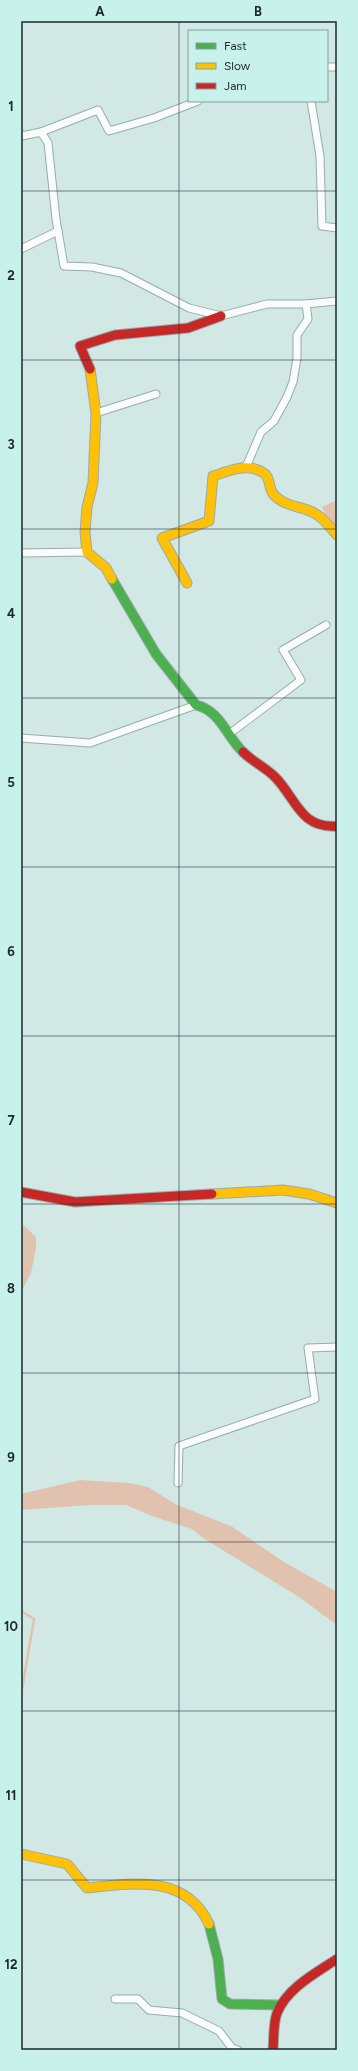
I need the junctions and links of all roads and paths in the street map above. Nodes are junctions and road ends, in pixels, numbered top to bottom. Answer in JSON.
{"nodes":[{"id":1,"x":195,"y":102,"type":"edge"},
{"id":2,"x":311,"y":102,"type":"edge"},
{"id":3,"x":41,"y":132,"type":"junction"},
{"id":4,"x":21,"y":134,"type":"edge"},
{"id":5,"x":337,"y":228,"type":"edge"},
{"id":6,"x":58,"y":231,"type":"junction"},
{"id":7,"x":21,"y":249,"type":"edge"},
{"id":8,"x":337,"y":301,"type":"edge"},
{"id":9,"x":306,"y":304,"type":"junction"},
{"id":10,"x":221,"y":316,"type":"junction"},
{"id":11,"x":156,"y":394,"type":"dead end"},
{"id":12,"x":96,"y":413,"type":"junction"},
{"id":13,"x":246,"y":467,"type":"junction"},
{"id":14,"x":337,"y":535,"type":"edge"},
{"id":15,"x":87,"y":552,"type":"junction"},
{"id":16,"x":21,"y":553,"type":"edge"},
{"id":17,"x":188,"y":583,"type":"dead end"},
{"id":18,"x":326,"y":625,"type":"dead end"},
{"id":19,"x":196,"y":705,"type":"junction"},
{"id":20,"x":229,"y":734,"type":"junction"},
{"id":21,"x":21,"y":738,"type":"edge"},
{"id":22,"x":337,"y":826,"type":"edge"},
{"id":23,"x":21,"y":1192,"type":"edge"},
{"id":24,"x":337,"y":1203,"type":"edge"},
{"id":25,"x":337,"y":1347,"type":"edge"},
{"id":26,"x":178,"y":1483,"type":"dead end"},
{"id":27,"x":21,"y":1854,"type":"edge"},
{"id":28,"x":337,"y":1959,"type":"edge"},
{"id":29,"x":115,"y":1999,"type":"dead end"},
{"id":30,"x":280,"y":2005,"type":"junction"},
{"id":31,"x":238,"y":2050,"type":"edge"},
{"id":32,"x":273,"y":2050,"type":"edge"}],
"edges":[{"from":1,"to":3,"type":"street"},
{"from":2,"to":5,"type":"street"},
{"from":3,"to":4,"type":"street"},
{"from":3,"to":6,"type":"street"},
{"from":6,"to":7,"type":"street"},
{"from":6,"to":10,"type":"street"},
{"from":8,"to":9,"type":"street"},
{"from":9,"to":10,"type":"street"},
{"from":9,"to":13,"type":"street"},
{"from":10,"to":12,"type":"street"},
{"from":11,"to":12,"type":"street"},
{"from":12,"to":15,"type":"street"},
{"from":13,"to":14,"type":"street"},
{"from":13,"to":17,"type":"street"},
{"from":15,"to":16,"type":"street"},
{"from":15,"to":19,"type":"street"},
{"from":18,"to":20,"type":"street"},
{"from":19,"to":20,"type":"street"},
{"from":19,"to":21,"type":"street"},
{"from":20,"to":22,"type":"street"},
{"from":23,"to":24,"type":"street"},
{"from":25,"to":26,"type":"street"},
{"from":27,"to":30,"type":"street"},
{"from":28,"to":30,"type":"street"},
{"from":29,"to":31,"type":"street"},
{"from":30,"to":32,"type":"street"}]}
